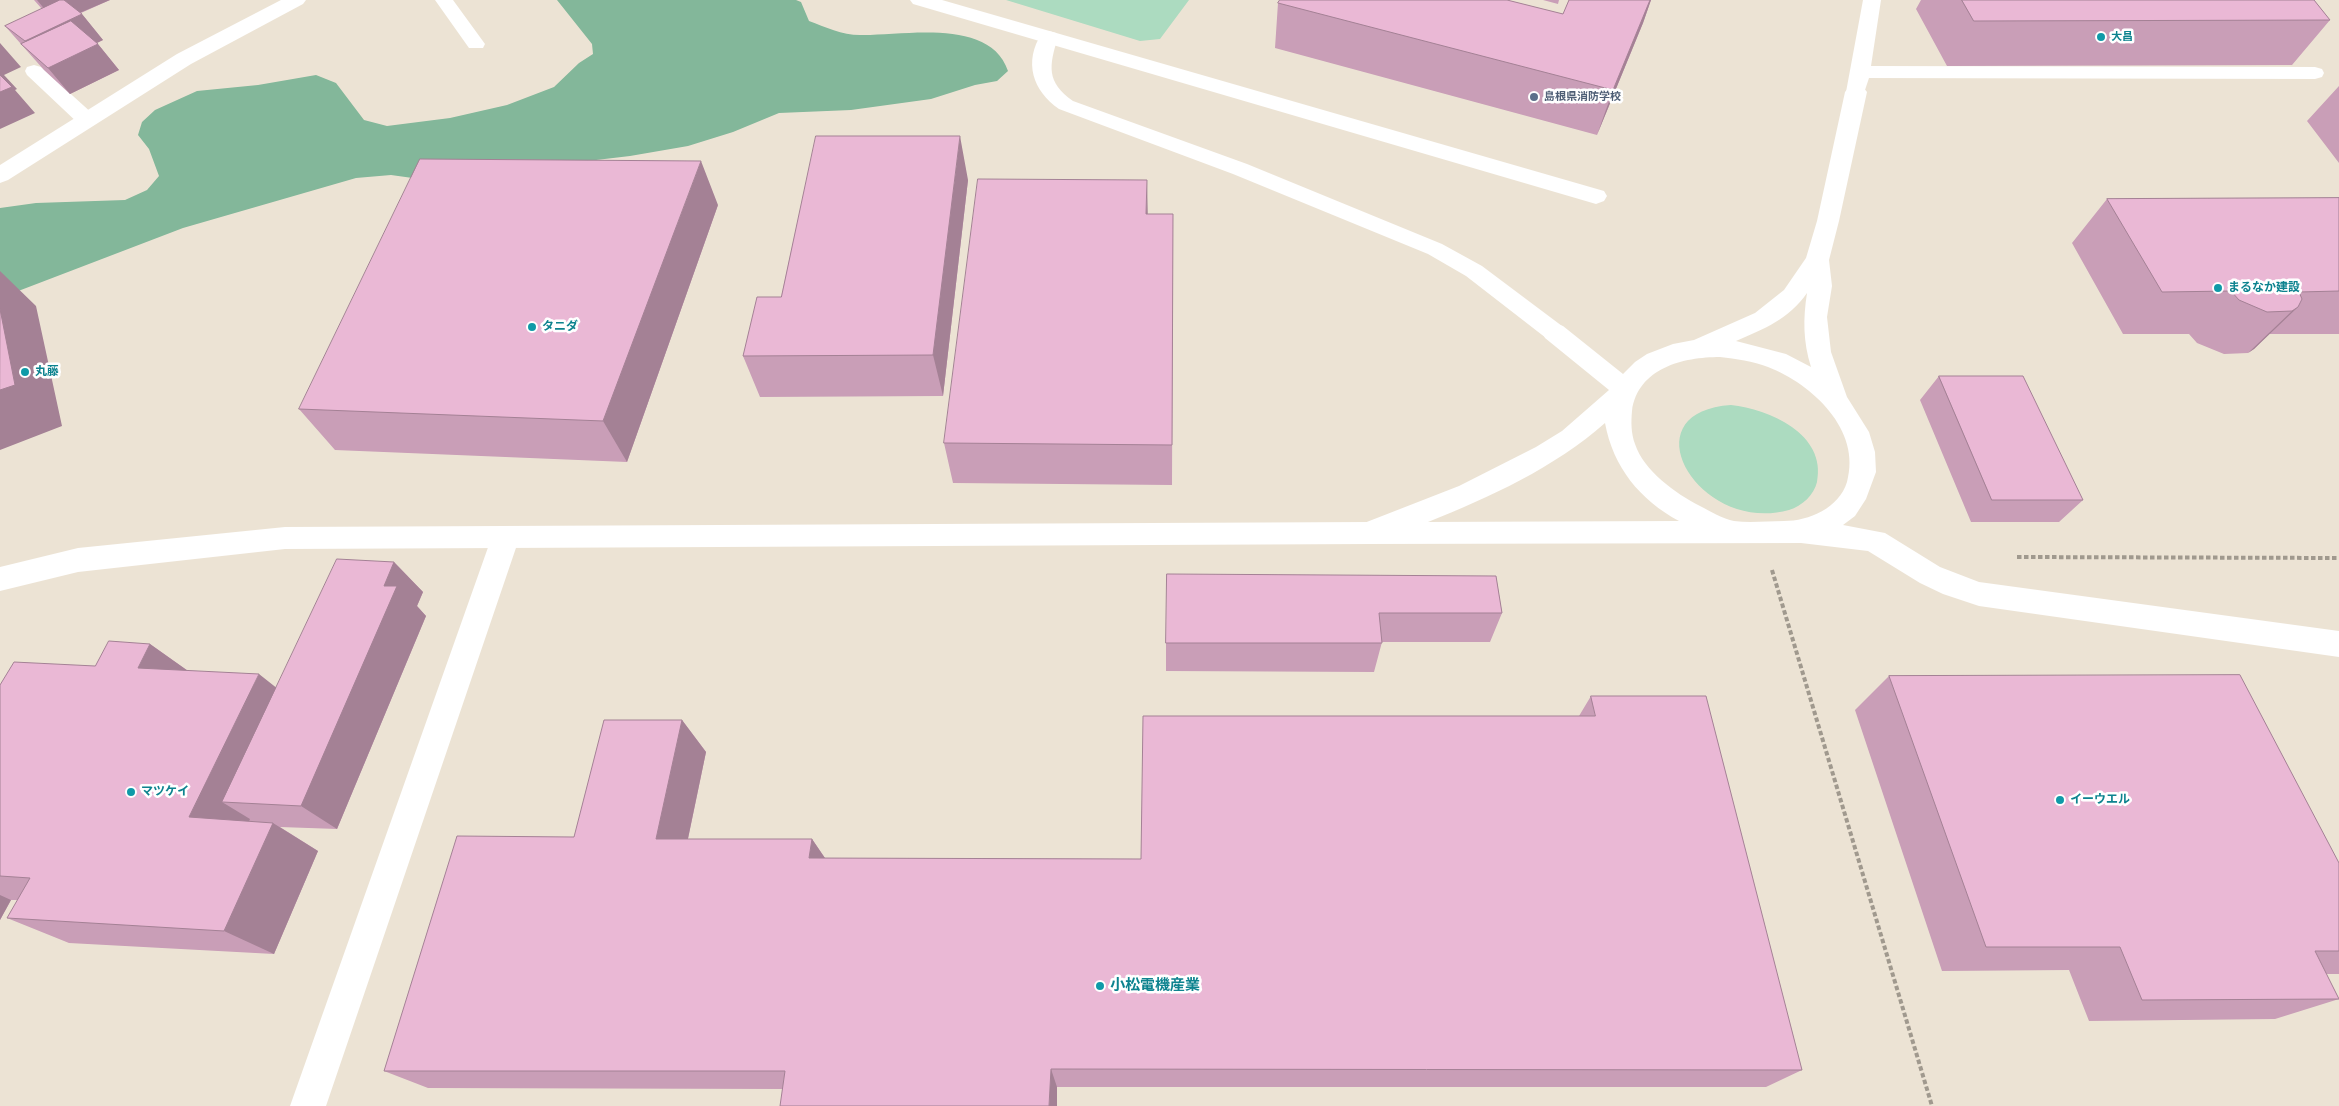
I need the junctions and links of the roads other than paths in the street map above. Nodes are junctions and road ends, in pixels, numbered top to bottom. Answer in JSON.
{"nodes":[{"id":1,"x":296,"y":0,"type":"edge"},
{"id":2,"x":444,"y":0,"type":"edge"},
{"id":3,"x":920,"y":0,"type":"edge"},
{"id":4,"x":1872,"y":0,"type":"edge"},
{"id":5,"x":1049,"y":37,"type":"junction"},
{"id":6,"x":476,"y":44,"type":"dead end"},
{"id":7,"x":34,"y":71,"type":"edge"},
{"id":8,"x":2315,"y":73,"type":"dead end"},
{"id":9,"x":1858,"y":82,"type":"junction"},
{"id":10,"x":87,"y":120,"type":"junction"},
{"id":11,"x":0,"y":175,"type":"edge"},
{"id":12,"x":1596,"y":196,"type":"dead end"},
{"id":13,"x":1817,"y":260,"type":"junction"},
{"id":14,"x":1554,"y":332,"type":"joint"},
{"id":15,"x":1688,"y":350,"type":"junction"},
{"id":16,"x":1626,"y":390,"type":"junction"},
{"id":17,"x":1836,"y":402,"type":"junction"},
{"id":18,"x":1801,"y":532,"type":"junction"},
{"id":19,"x":1369,"y":533,"type":"junction"},
{"id":20,"x":1740,"y":533,"type":"junction"},
{"id":21,"x":504,"y":538,"type":"junction"},
{"id":22,"x":0,"y":579,"type":"edge"},
{"id":23,"x":2339,"y":644,"type":"edge"},
{"id":24,"x":308,"y":1106,"type":"edge"}],
"edges":[{"from":1,"to":10,"type":"street"},
{"from":2,"to":6,"type":"lane"},
{"from":3,"to":5,"type":"street"},
{"from":4,"to":9,"type":"lane"},
{"from":5,"to":12,"type":"street"},
{"from":5,"to":14,"type":"lane"},
{"from":7,"to":10,"type":"lane"},
{"from":8,"to":9,"type":"lane"},
{"from":9,"to":13,"type":"street"},
{"from":10,"to":11,"type":"street"},
{"from":13,"to":15,"type":"street"},
{"from":13,"to":17,"type":"street"},
{"from":14,"to":16,"type":"street"},
{"from":15,"to":16,"type":"street"},
{"from":15,"to":17,"type":"street"},
{"from":16,"to":19,"type":"street"},
{"from":16,"to":20,"type":"street"},
{"from":17,"to":18,"type":"street"},
{"from":18,"to":20,"type":"street"},
{"from":18,"to":23,"type":"street"},
{"from":19,"to":20,"type":"street"},
{"from":19,"to":21,"type":"street"},
{"from":21,"to":22,"type":"street"},
{"from":21,"to":24,"type":"street"}]}
